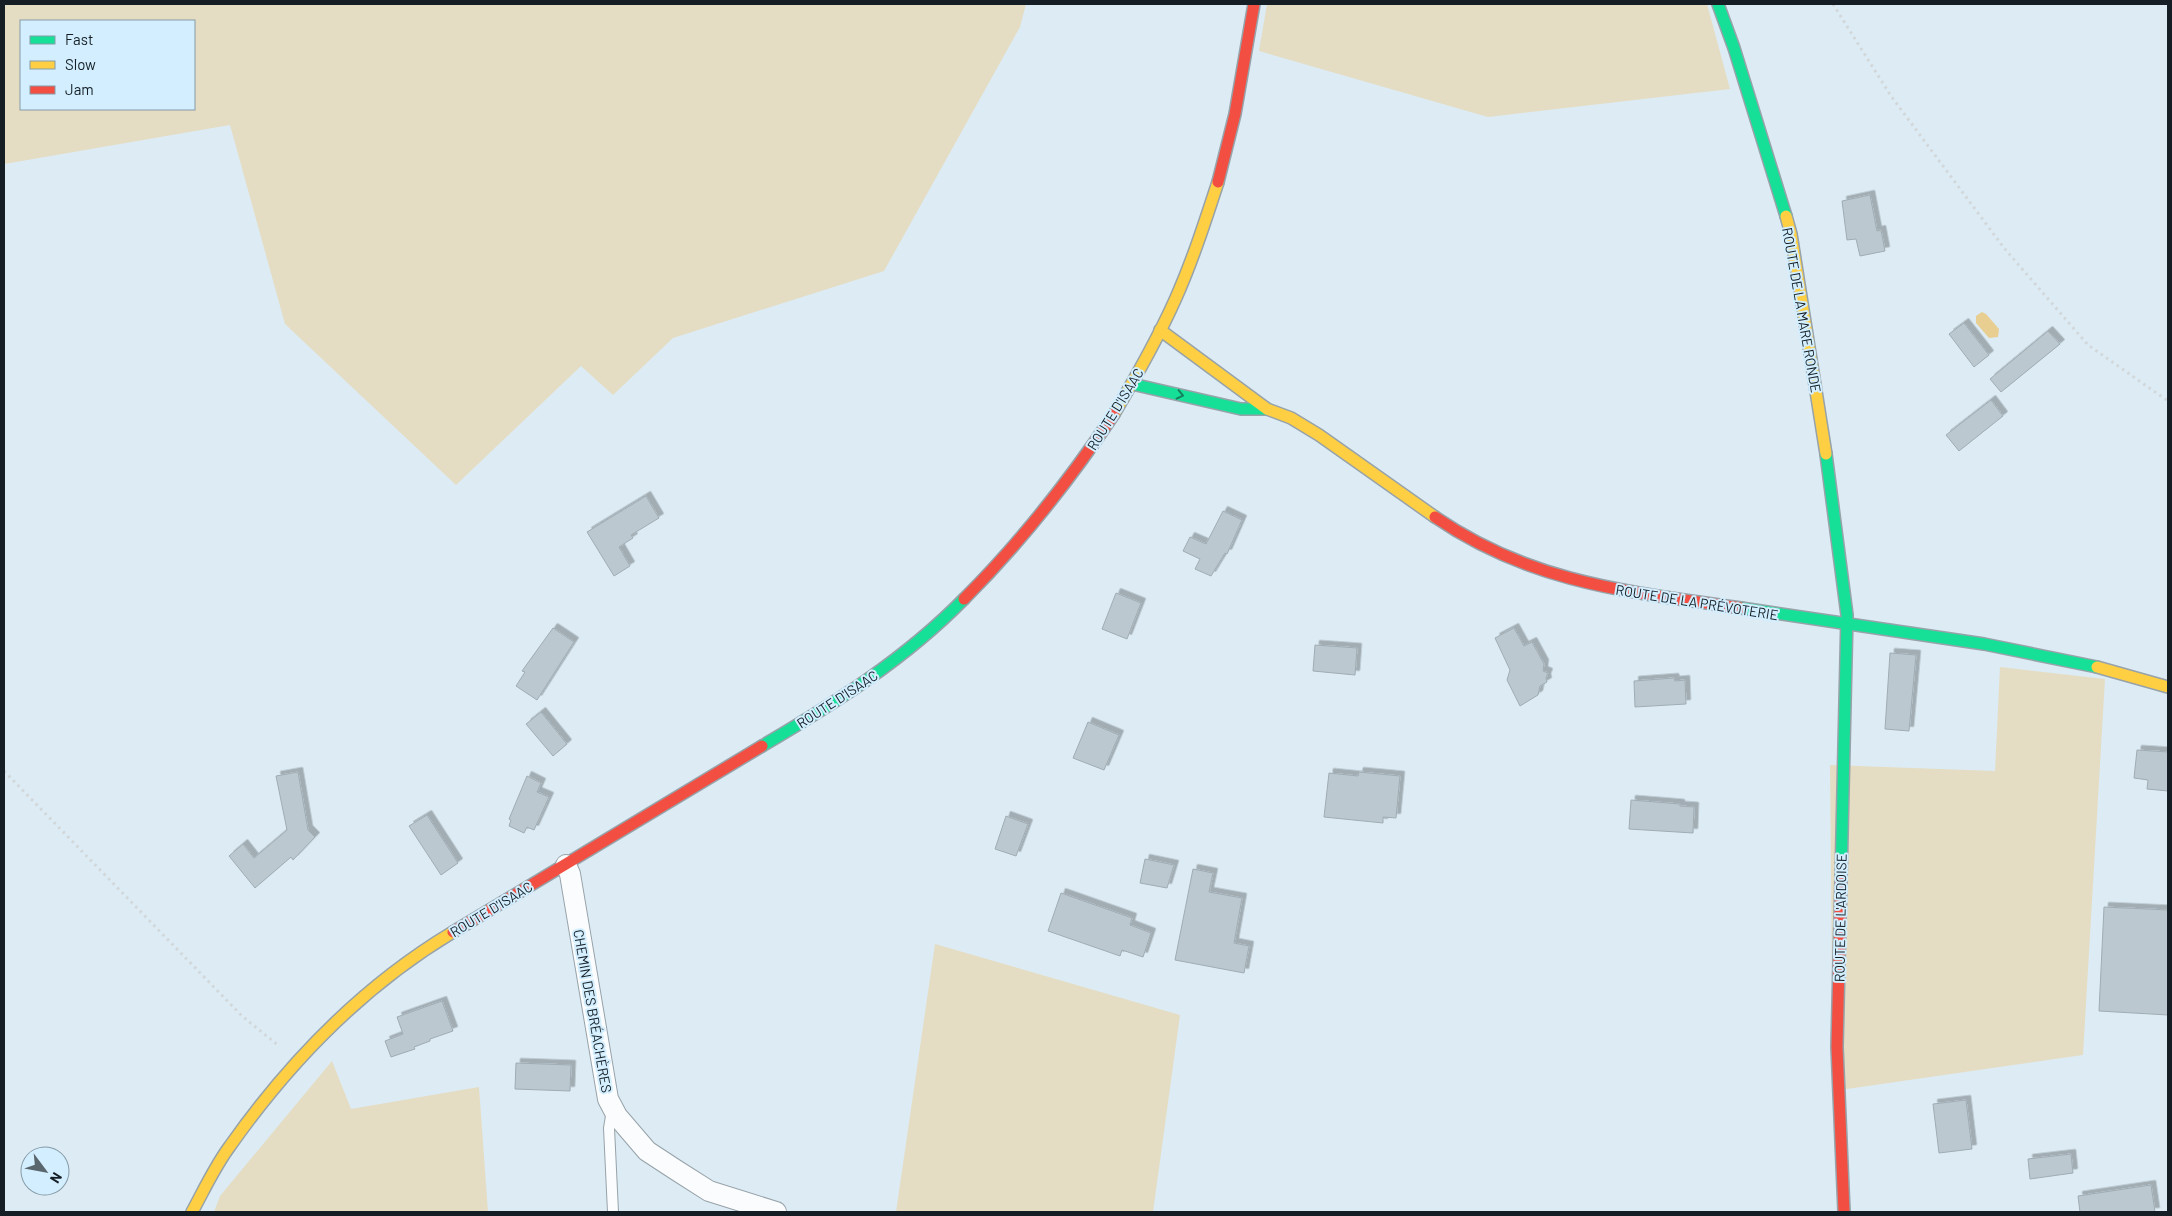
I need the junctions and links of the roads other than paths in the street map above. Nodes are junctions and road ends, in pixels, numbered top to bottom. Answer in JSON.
{"nodes":[{"id":1,"x":1254,"y":4,"type":"edge"},
{"id":2,"x":1718,"y":4,"type":"edge"},
{"id":3,"x":1160,"y":330,"type":"junction"},
{"id":4,"x":1132,"y":384,"type":"junction"},
{"id":5,"x":1267,"y":409,"type":"junction"},
{"id":6,"x":1847,"y":624,"type":"junction"},
{"id":7,"x":2168,"y":687,"type":"edge"},
{"id":8,"x":566,"y":865,"type":"junction"},
{"id":9,"x":612,"y":1107,"type":"junction"},
{"id":10,"x":192,"y":1212,"type":"edge"},
{"id":11,"x":613,"y":1212,"type":"edge"},
{"id":12,"x":776,"y":1212,"type":"edge"},
{"id":13,"x":1844,"y":1212,"type":"edge"}],
"edges":[{"from":1,"to":3,"type":"street","name":"ROUTE D'ISAAC"},
{"from":2,"to":6,"type":"street","name":"ROUTE DE LA MARE RONDE"},
{"from":3,"to":4,"type":"street","name":"ROUTE D'ISAAC"},
{"from":3,"to":5,"type":"street","name":"ROUTE DE LA PRÉVOTERIE"},
{"from":4,"to":5,"type":"street","name":"ROUTE DE LA PRÉVOTERIE","one_way":true},
{"from":4,"to":8,"type":"street","name":"ROUTE D'ISAAC"},
{"from":5,"to":6,"type":"street","name":"ROUTE DE LA PRÉVOTERIE"},
{"from":6,"to":7,"type":"street","name":"ROUTE DE LA PRÉVOTERIE"},
{"from":6,"to":13,"type":"street","name":"ROUTE DE L'ARDOISE"},
{"from":8,"to":9,"type":"street","name":"CHEMIN DES BRÉACHÈRES"},
{"from":8,"to":10,"type":"street","name":"ROUTE D'ISAAC"},
{"from":9,"to":11,"type":"lane"},
{"from":9,"to":12,"type":"street","name":"CHEMIN DES BRÉACHÈRES"}]}
